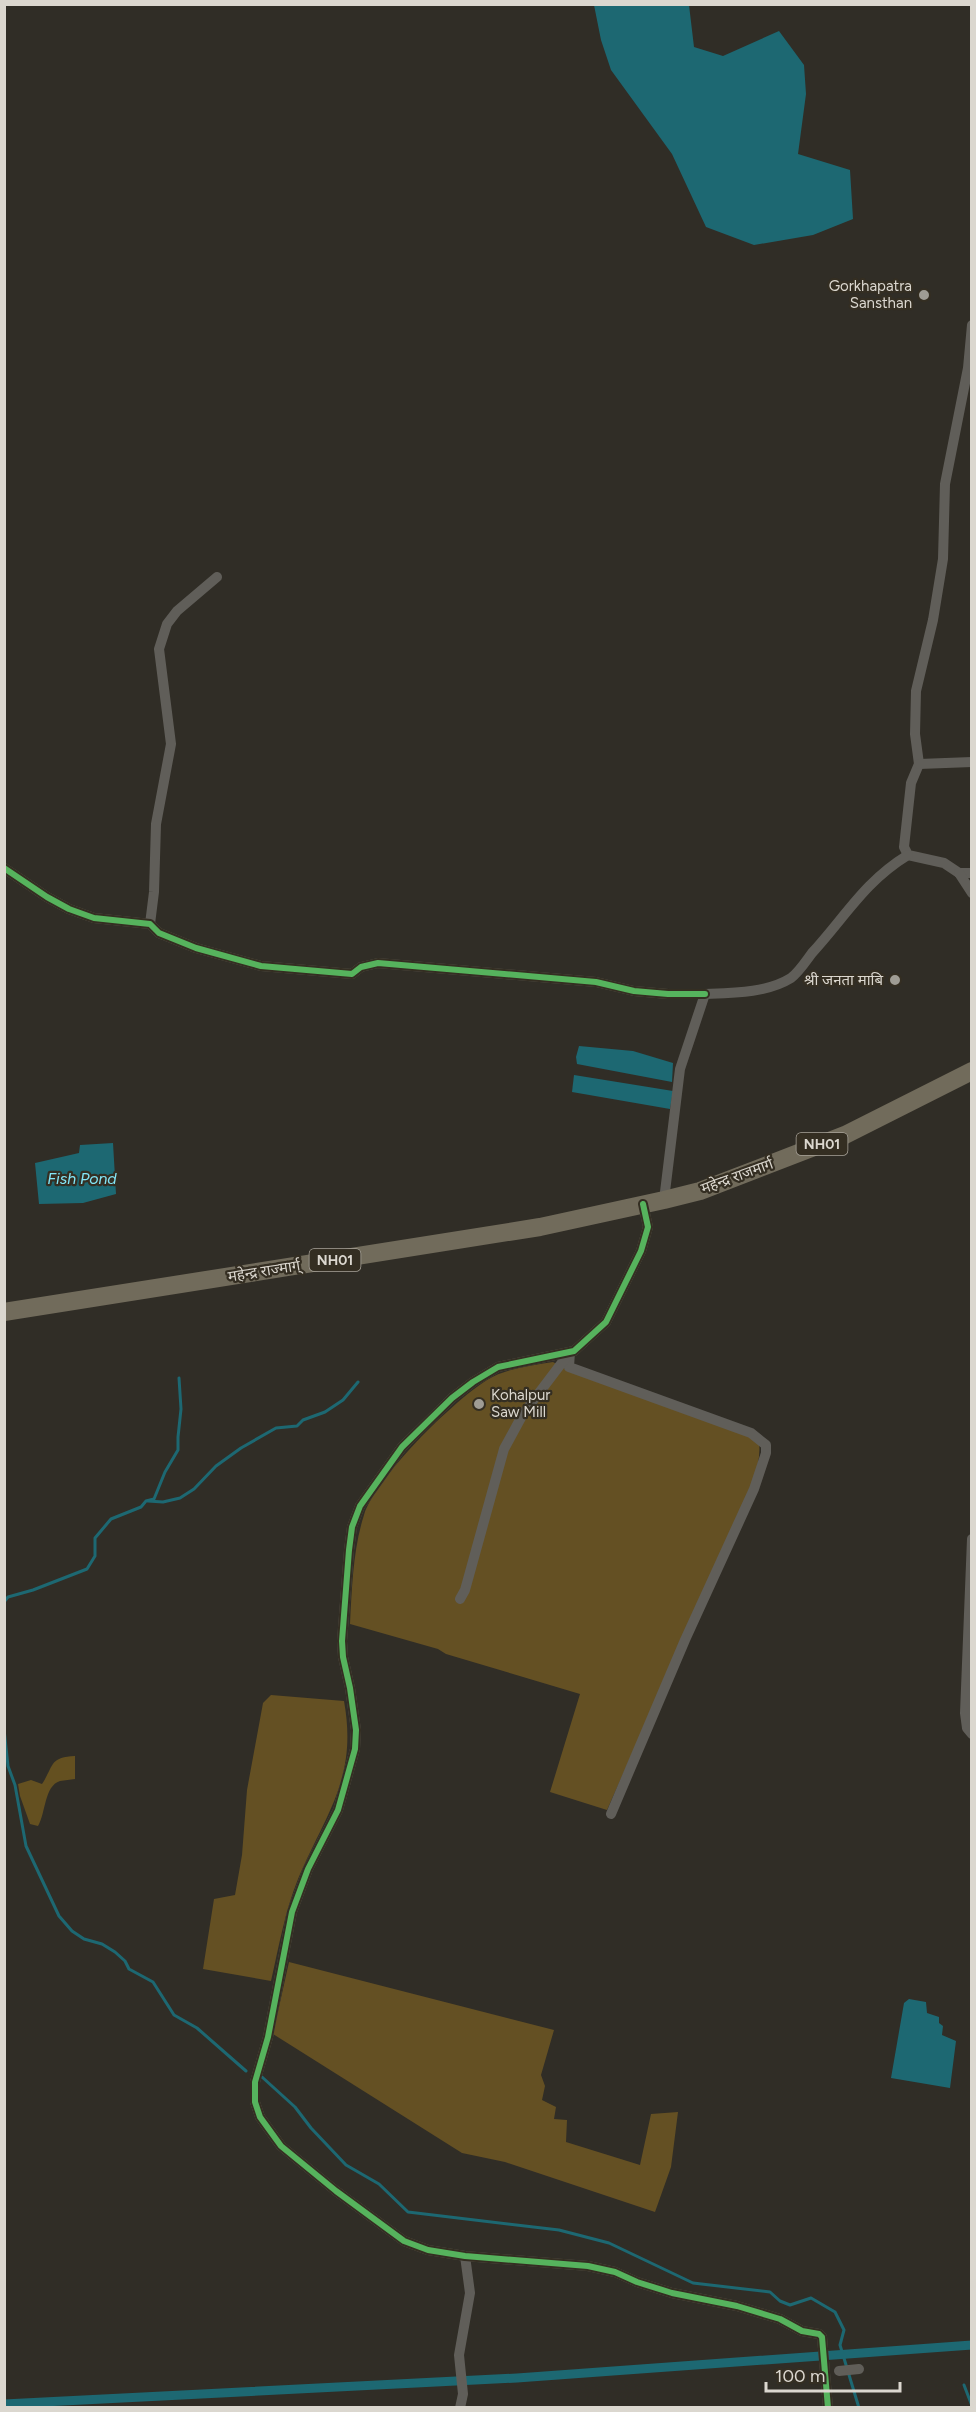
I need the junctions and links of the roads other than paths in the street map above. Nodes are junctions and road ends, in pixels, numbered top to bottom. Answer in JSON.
{"nodes":[{"id":1,"x":972,"y":325,"type":"edge"},
{"id":2,"x":217,"y":577,"type":"dead end"},
{"id":3,"x":972,"y":762,"type":"edge"},
{"id":4,"x":919,"y":764,"type":"junction"},
{"id":5,"x":908,"y":855,"type":"junction"},
{"id":6,"x":4,"y":868,"type":"edge"},
{"id":7,"x":959,"y":873,"type":"junction"},
{"id":8,"x":972,"y":873,"type":"edge"},
{"id":9,"x":972,"y":893,"type":"edge"},
{"id":10,"x":150,"y":924,"type":"junction"},
{"id":11,"x":705,"y":994,"type":"junction"},
{"id":12,"x":972,"y":1071,"type":"edge"},
{"id":13,"x":664,"y":1200,"type":"junction"},
{"id":14,"x":643,"y":1204,"type":"junction"},
{"id":15,"x":4,"y":1312,"type":"edge"},
{"id":16,"x":570,"y":1352,"type":"junction"},
{"id":17,"x":972,"y":1539,"type":"edge"},
{"id":18,"x":460,"y":1599,"type":"dead end"},
{"id":19,"x":972,"y":1734,"type":"edge"},
{"id":20,"x":611,"y":1814,"type":"dead end"},
{"id":21,"x":465,"y":2256,"type":"junction"},
{"id":22,"x":859,"y":2369,"type":"dead end"},
{"id":23,"x":839,"y":2371,"type":"dead end"},
{"id":24,"x":460,"y":2408,"type":"edge"},
{"id":25,"x":828,"y":2408,"type":"edge"}],
"edges":[{"from":1,"to":4,"type":"street"},
{"from":2,"to":10,"type":"street"},
{"from":3,"to":4,"type":"street"},
{"from":4,"to":5,"type":"street"},
{"from":5,"to":7,"type":"street"},
{"from":5,"to":11,"type":"street"},
{"from":6,"to":10,"type":"street"},
{"from":7,"to":8,"type":"street"},
{"from":7,"to":9,"type":"street"},
{"from":10,"to":11,"type":"street"},
{"from":11,"to":13,"type":"street"},
{"from":12,"to":13,"type":"highway","name":"महेन्द्र राजमार्ग","number":"NH01"},
{"from":13,"to":14,"type":"highway","name":"महेन्द्र राज्मार्ग्","number":"NH01"},
{"from":14,"to":15,"type":"highway","name":"महेन्द्र राज्मार्ग्","number":"NH01"},
{"from":14,"to":16,"type":"street"},
{"from":16,"to":18,"type":"street"},
{"from":16,"to":20,"type":"street"},
{"from":16,"to":21,"type":"street"},
{"from":17,"to":19,"type":"street"},
{"from":21,"to":24,"type":"street"},
{"from":21,"to":25,"type":"street"},
{"from":22,"to":23,"type":"street"}]}
